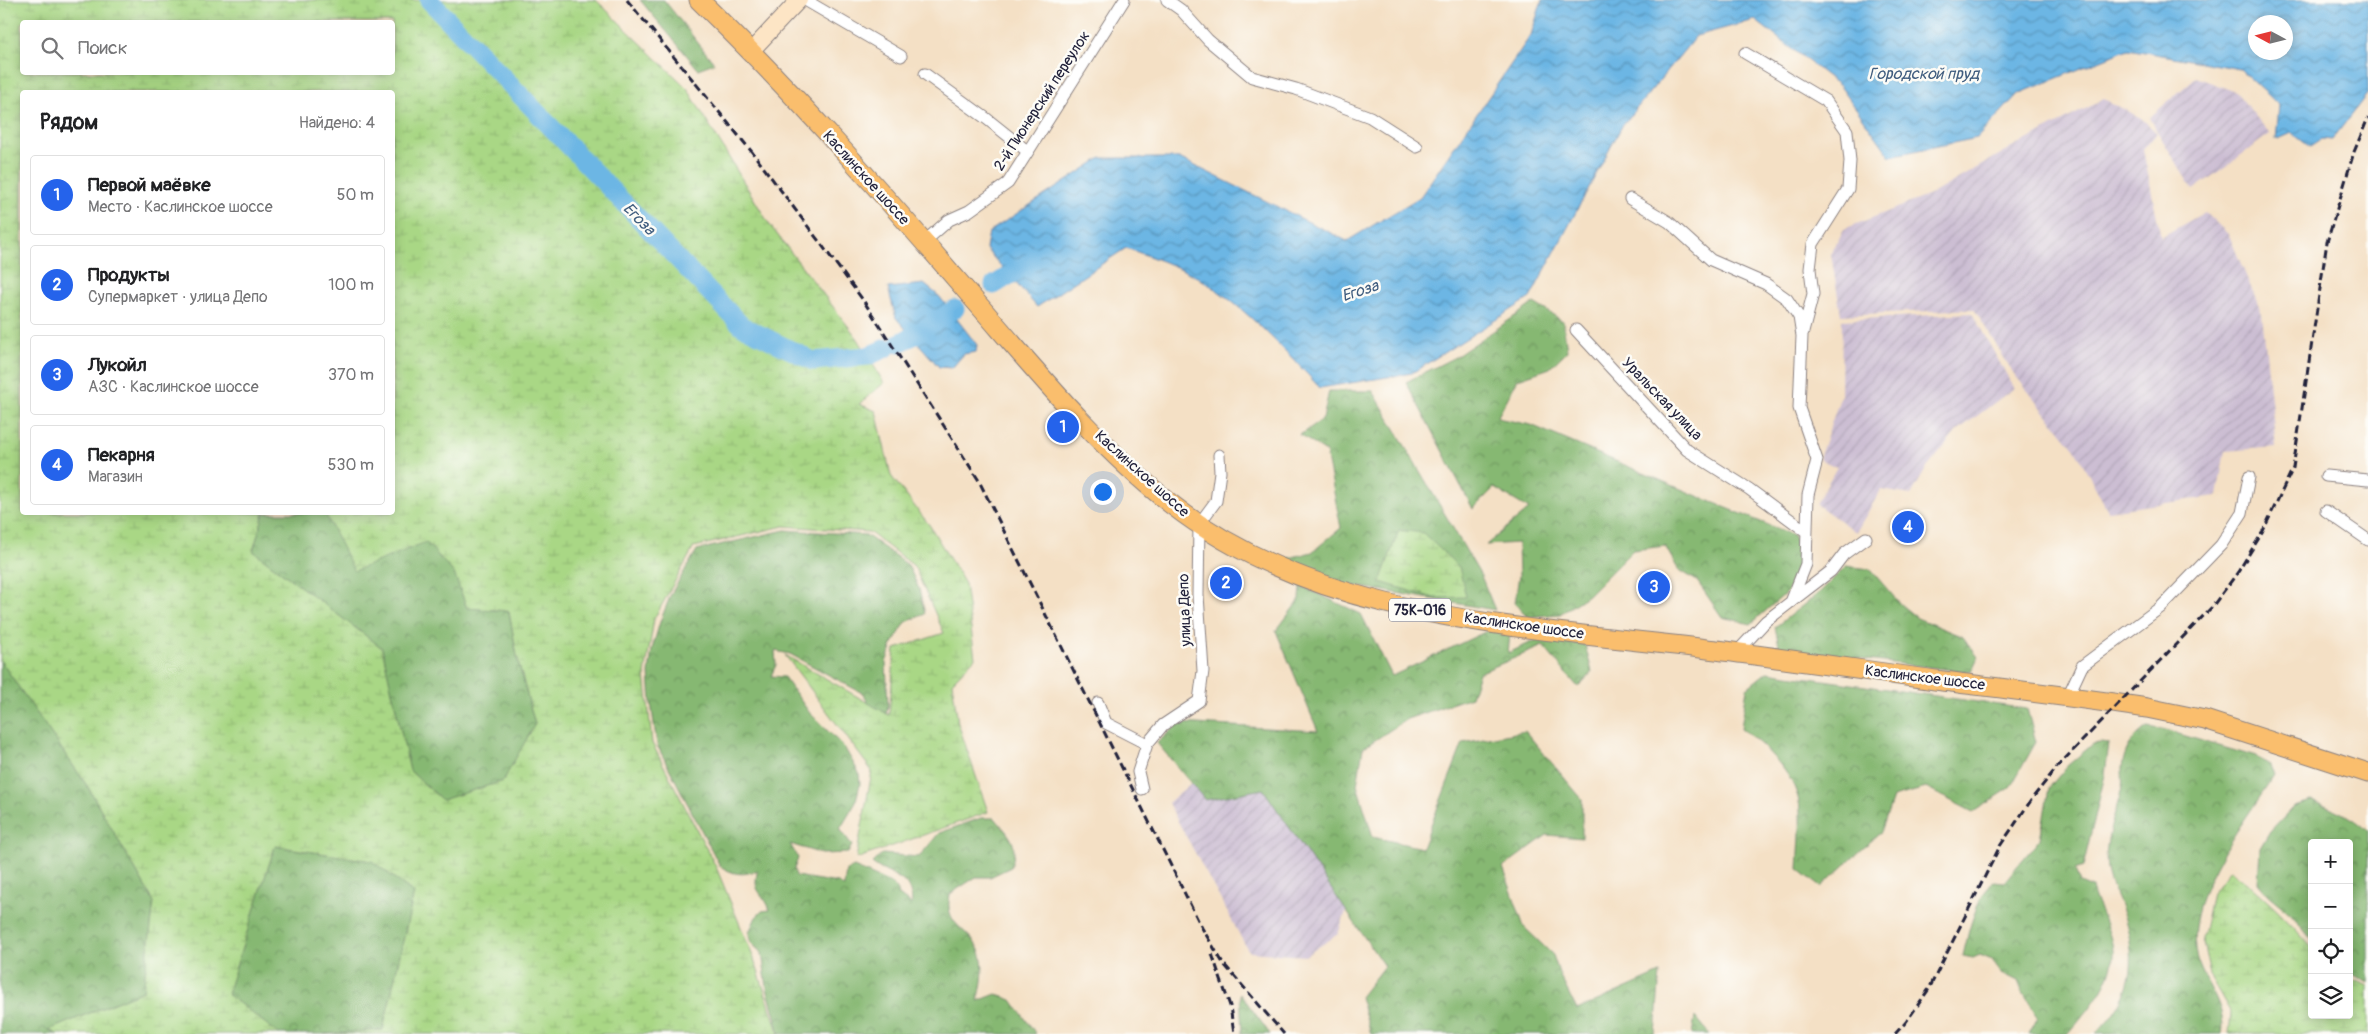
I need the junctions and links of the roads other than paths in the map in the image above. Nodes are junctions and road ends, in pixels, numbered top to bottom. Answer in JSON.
{"nodes":[{"id":1,"x":699,"y":0,"type":"edge"},
{"id":2,"x":799,"y":0,"type":"edge"},
{"id":3,"x":805,"y":0,"type":"edge"},
{"id":4,"x":1124,"y":0,"type":"edge"},
{"id":5,"x":1167,"y":0,"type":"edge"},
{"id":6,"x":751,"y":51,"type":"junction"},
{"id":7,"x":1745,"y":54,"type":"dead end"},
{"id":8,"x":901,"y":56,"type":"dead end"},
{"id":9,"x":925,"y":74,"type":"dead end"},
{"id":10,"x":1417,"y":148,"type":"dead end"},
{"id":11,"x":1027,"y":151,"type":"junction"},
{"id":12,"x":1630,"y":199,"type":"dead end"},
{"id":13,"x":924,"y":242,"type":"junction"},
{"id":14,"x":1576,"y":330,"type":"dead end"},
{"id":15,"x":1802,"y":336,"type":"junction"},
{"id":16,"x":1219,"y":456,"type":"dead end"},
{"id":17,"x":2326,"y":476,"type":"dead end"},
{"id":18,"x":2249,"y":477,"type":"dead end"},
{"id":19,"x":2368,"y":480,"type":"edge"},
{"id":20,"x":2326,"y":511,"type":"dead end"},
{"id":21,"x":1199,"y":524,"type":"junction"},
{"id":22,"x":1807,"y":532,"type":"junction"},
{"id":23,"x":1866,"y":538,"type":"dead end"},
{"id":24,"x":2368,"y":540,"type":"edge"},
{"id":25,"x":1791,"y":602,"type":"junction"},
{"id":26,"x":1736,"y":652,"type":"junction"},
{"id":27,"x":2068,"y":696,"type":"junction"},
{"id":28,"x":1098,"y":703,"type":"dead end"},
{"id":29,"x":1147,"y":744,"type":"junction"},
{"id":30,"x":2368,"y":773,"type":"edge"},
{"id":31,"x":1142,"y":789,"type":"dead end"}],
"edges":[{"from":1,"to":6,"type":"main road","name":"Каслинское шоссе","number":"75К-016"},
{"from":2,"to":6,"type":"street"},
{"from":3,"to":8,"type":"street"},
{"from":4,"to":11,"type":"street","name":"2-й Пионерский переулок"},
{"from":5,"to":10,"type":"street"},
{"from":6,"to":13,"type":"main road","name":"Каслинское шоссе","number":"75К-016"},
{"from":7,"to":15,"type":"street"},
{"from":9,"to":11,"type":"street"},
{"from":11,"to":13,"type":"street","name":"2-й Пионерский переулок"},
{"from":12,"to":15,"type":"street"},
{"from":13,"to":21,"type":"main road","name":"Каслинское шоссе","number":"75К-016"},
{"from":14,"to":22,"type":"street","name":"Уральская улица"},
{"from":15,"to":22,"type":"street"},
{"from":16,"to":21,"type":"street"},
{"from":17,"to":19,"type":"street"},
{"from":18,"to":27,"type":"street"},
{"from":20,"to":24,"type":"street"},
{"from":21,"to":26,"type":"main road","name":"Каслинское шоссе","number":"75К-016"},
{"from":21,"to":29,"type":"street","name":"улица Депо"},
{"from":22,"to":25,"type":"street"},
{"from":23,"to":25,"type":"street"},
{"from":25,"to":26,"type":"street"},
{"from":26,"to":27,"type":"main road","name":"Каслинское шоссе","number":"75К-016"},
{"from":27,"to":30,"type":"main road","name":"Каслинское шоссе","number":"75К-016"},
{"from":28,"to":29,"type":"street"},
{"from":29,"to":31,"type":"street","name":"улица Депо"}]}
